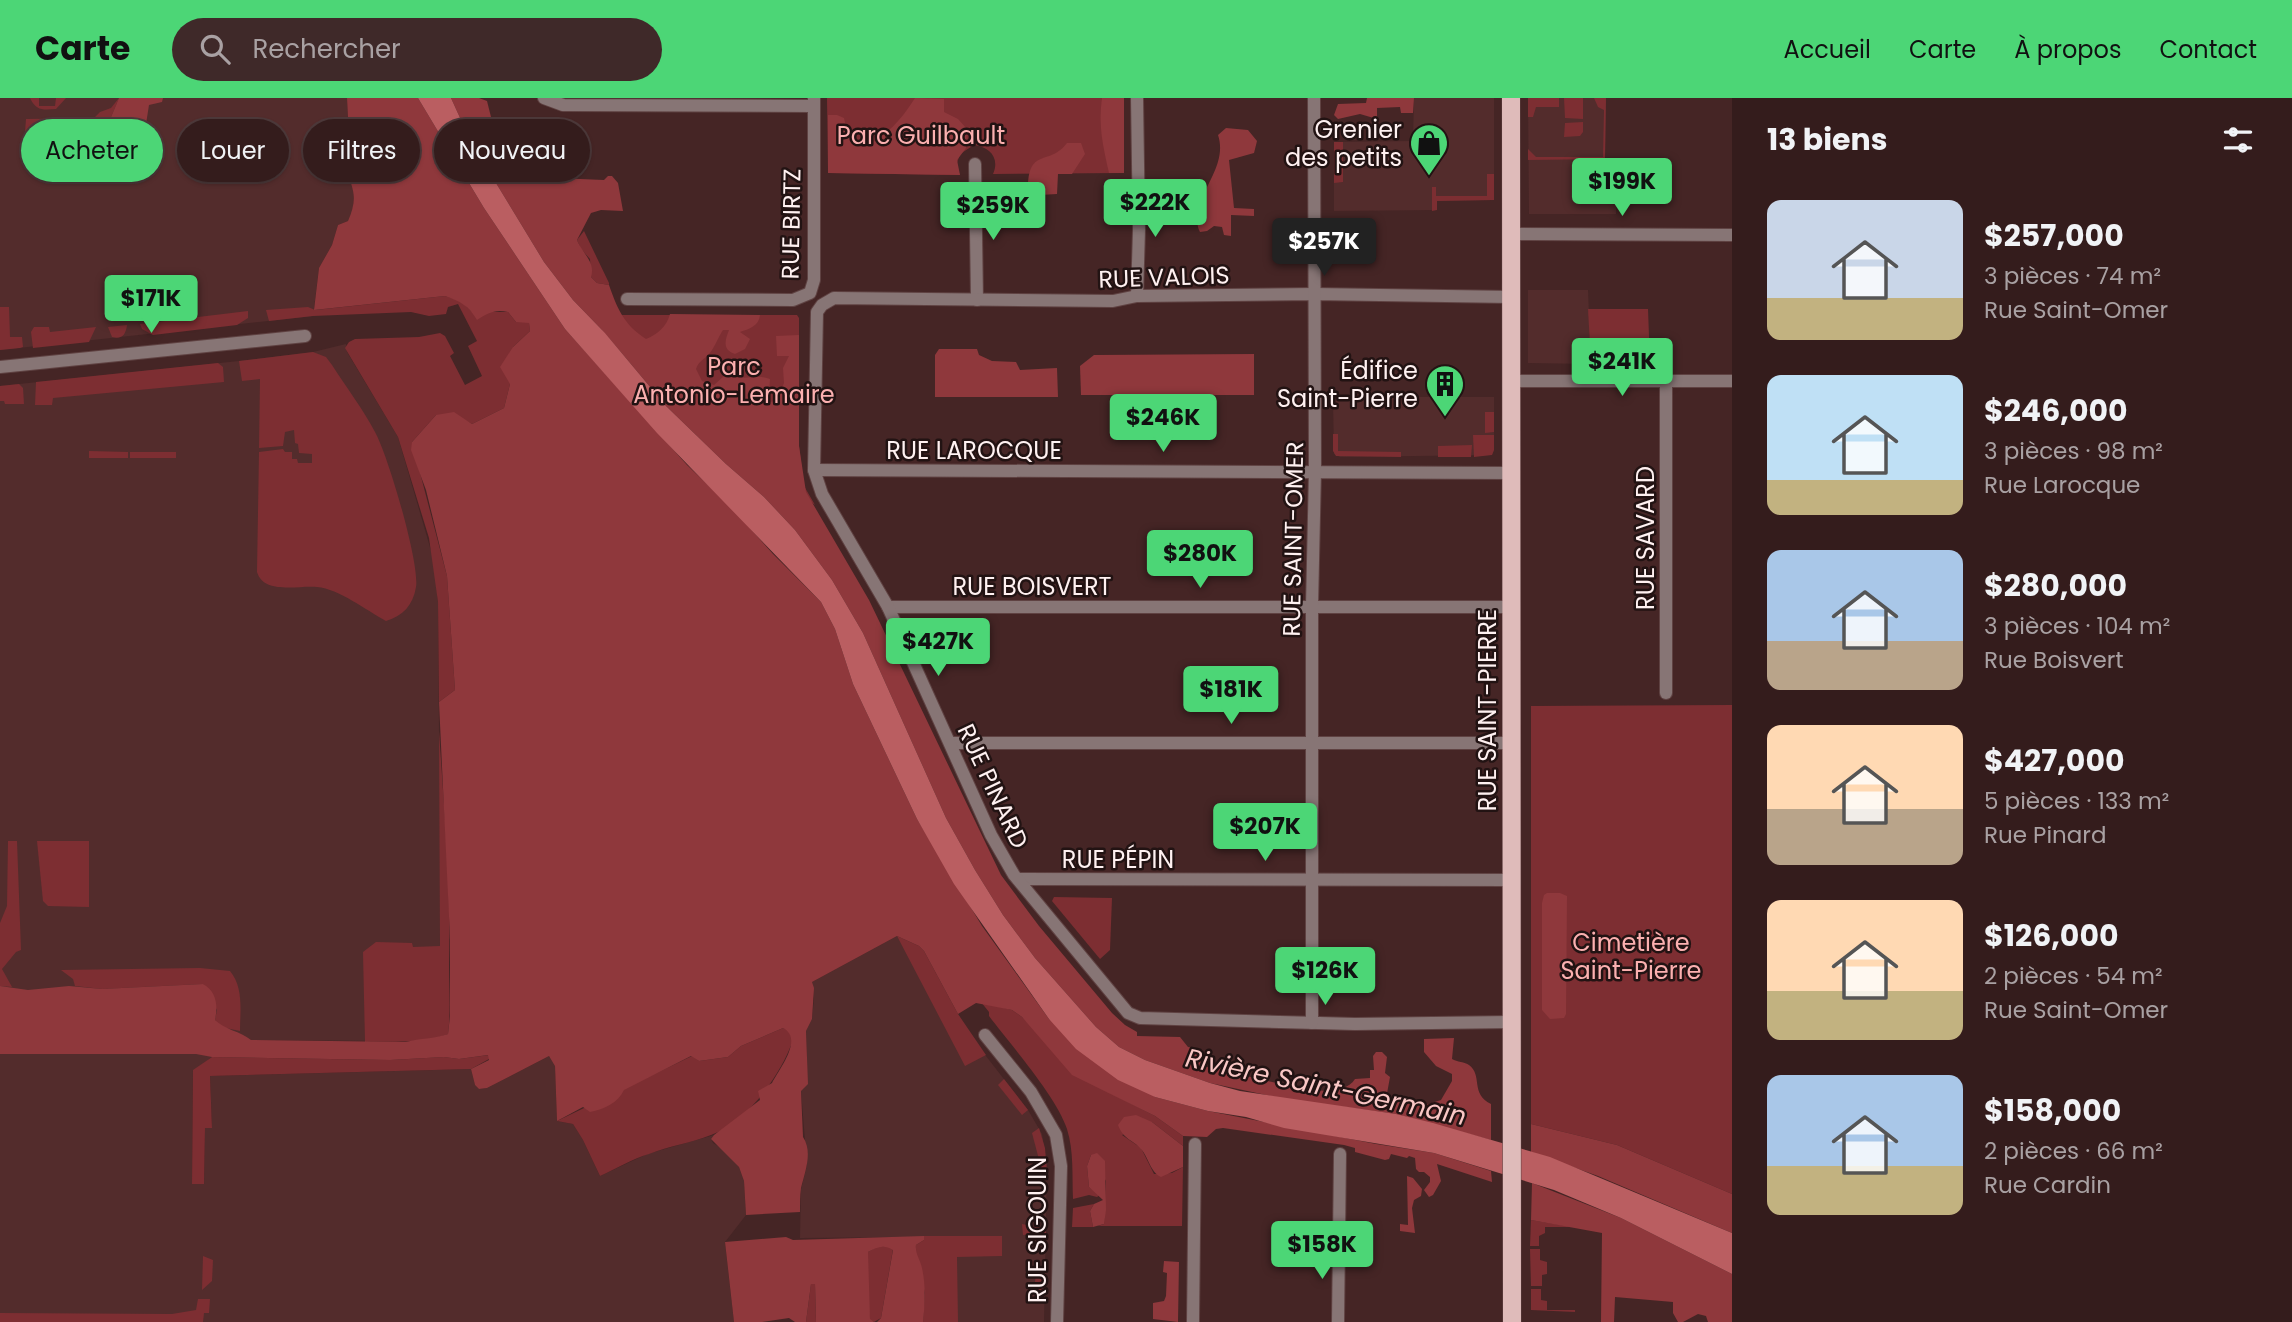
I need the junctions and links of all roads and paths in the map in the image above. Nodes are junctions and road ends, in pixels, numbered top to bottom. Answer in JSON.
{"nodes":[{"id":1,"x":544,"y":98,"type":"edge"},
{"id":2,"x":1137,"y":98,"type":"edge"},
{"id":3,"x":1314,"y":98,"type":"edge"},
{"id":4,"x":1511,"y":98,"type":"edge"},
{"id":5,"x":673,"y":102,"type":"edge"},
{"id":6,"x":813,"y":102,"type":"edge"},
{"id":7,"x":975,"y":164,"type":"dead end"},
{"id":8,"x":1512,"y":234,"type":"junction"},
{"id":9,"x":1732,"y":235,"type":"edge"},
{"id":10,"x":1314,"y":294,"type":"junction"},
{"id":11,"x":1137,"y":296,"type":"junction"},
{"id":12,"x":1512,"y":297,"type":"junction"},
{"id":13,"x":627,"y":299,"type":"dead end"},
{"id":14,"x":977,"y":300,"type":"junction"},
{"id":15,"x":820,"y":307,"type":"joint"},
{"id":16,"x":305,"y":336,"type":"dead end"},
{"id":17,"x":0,"y":367,"type":"edge"},
{"id":18,"x":1513,"y":381,"type":"junction"},
{"id":19,"x":1732,"y":381,"type":"edge"},
{"id":20,"x":1666,"y":382,"type":"junction"},
{"id":21,"x":814,"y":470,"type":"junction"},
{"id":22,"x":1315,"y":471,"type":"junction"},
{"id":23,"x":1512,"y":472,"type":"junction"},
{"id":24,"x":1312,"y":606,"type":"junction"},
{"id":25,"x":888,"y":607,"type":"junction"},
{"id":26,"x":1512,"y":607,"type":"junction"},
{"id":27,"x":1665,"y":693,"type":"dead end"},
{"id":28,"x":950,"y":743,"type":"junction"},
{"id":29,"x":1313,"y":743,"type":"junction"},
{"id":30,"x":1511,"y":743,"type":"junction"},
{"id":31,"x":1018,"y":879,"type":"junction"},
{"id":32,"x":1312,"y":880,"type":"junction"},
{"id":33,"x":1511,"y":880,"type":"junction"},
{"id":34,"x":1510,"y":1022,"type":"junction"},
{"id":35,"x":1312,"y":1023,"type":"junction"},
{"id":36,"x":985,"y":1035,"type":"dead end"},
{"id":37,"x":1195,"y":1144,"type":"dead end"},
{"id":38,"x":1340,"y":1154,"type":"dead end"},
{"id":39,"x":1058,"y":1322,"type":"edge"},
{"id":40,"x":1193,"y":1322,"type":"edge"},
{"id":41,"x":1338,"y":1322,"type":"edge"},
{"id":42,"x":1512,"y":1322,"type":"edge"}],
"edges":[{"from":1,"to":5,"type":"street"},
{"from":2,"to":11,"type":"street"},
{"from":3,"to":10,"type":"street","name":"RUE SAINT-OMER"},
{"from":4,"to":8,"type":"main road","name":"RUE SAINT-PIERRE"},
{"from":5,"to":6,"type":"street"},
{"from":6,"to":13,"type":"street","name":"RUE BIRTZ"},
{"from":7,"to":14,"type":"street"},
{"from":8,"to":9,"type":"street"},
{"from":8,"to":12,"type":"main road","name":"RUE SAINT-PIERRE"},
{"from":10,"to":11,"type":"street","name":"RUE VALOIS"},
{"from":10,"to":12,"type":"street","name":"RUE VALOIS"},
{"from":10,"to":22,"type":"street","name":"RUE SAINT-OMER"},
{"from":11,"to":14,"type":"street","name":"RUE VALOIS"},
{"from":12,"to":18,"type":"main road","name":"RUE SAINT-PIERRE"},
{"from":14,"to":15,"type":"street","name":"RUE VALOIS"},
{"from":15,"to":21,"type":"street","name":"RUE PINARD"},
{"from":16,"to":17,"type":"street"},
{"from":18,"to":20,"type":"street"},
{"from":18,"to":23,"type":"main road","name":"RUE SAINT-PIERRE"},
{"from":19,"to":20,"type":"street"},
{"from":20,"to":27,"type":"street","name":"RUE SAVARD"},
{"from":21,"to":22,"type":"street","name":"RUE LAROCQUE"},
{"from":21,"to":25,"type":"street","name":"RUE PINARD"},
{"from":22,"to":23,"type":"street","name":"RUE LAROCQUE"},
{"from":22,"to":24,"type":"street","name":"RUE SAINT-OMER"},
{"from":23,"to":26,"type":"main road","name":"RUE SAINT-PIERRE"},
{"from":24,"to":25,"type":"street","name":"RUE BOISVERT"},
{"from":24,"to":26,"type":"street","name":"RUE BOISVERT"},
{"from":24,"to":29,"type":"street","name":"RUE SAINT-OMER"},
{"from":25,"to":28,"type":"street","name":"RUE PINARD"},
{"from":26,"to":30,"type":"main road","name":"RUE SAINT-PIERRE"},
{"from":28,"to":29,"type":"street"},
{"from":28,"to":31,"type":"street","name":"RUE PINARD"},
{"from":29,"to":30,"type":"street"},
{"from":29,"to":32,"type":"street","name":"RUE SAINT-OMER"},
{"from":30,"to":33,"type":"main road","name":"RUE SAINT-PIERRE"},
{"from":31,"to":32,"type":"street","name":"RUE PÉPIN"},
{"from":31,"to":35,"type":"street","name":"RUE PINARD"},
{"from":32,"to":33,"type":"street","name":"RUE PÉPIN"},
{"from":32,"to":35,"type":"street","name":"RUE SAINT-OMER"},
{"from":33,"to":34,"type":"main road","name":"RUE SAINT-PIERRE"},
{"from":34,"to":35,"type":"street","name":"RUE PINARD"},
{"from":34,"to":42,"type":"main road","name":"RUE SAINT-PIERRE"},
{"from":36,"to":39,"type":"street","name":"RUE SIGOUIN"},
{"from":37,"to":40,"type":"street"},
{"from":38,"to":41,"type":"street"}]}
